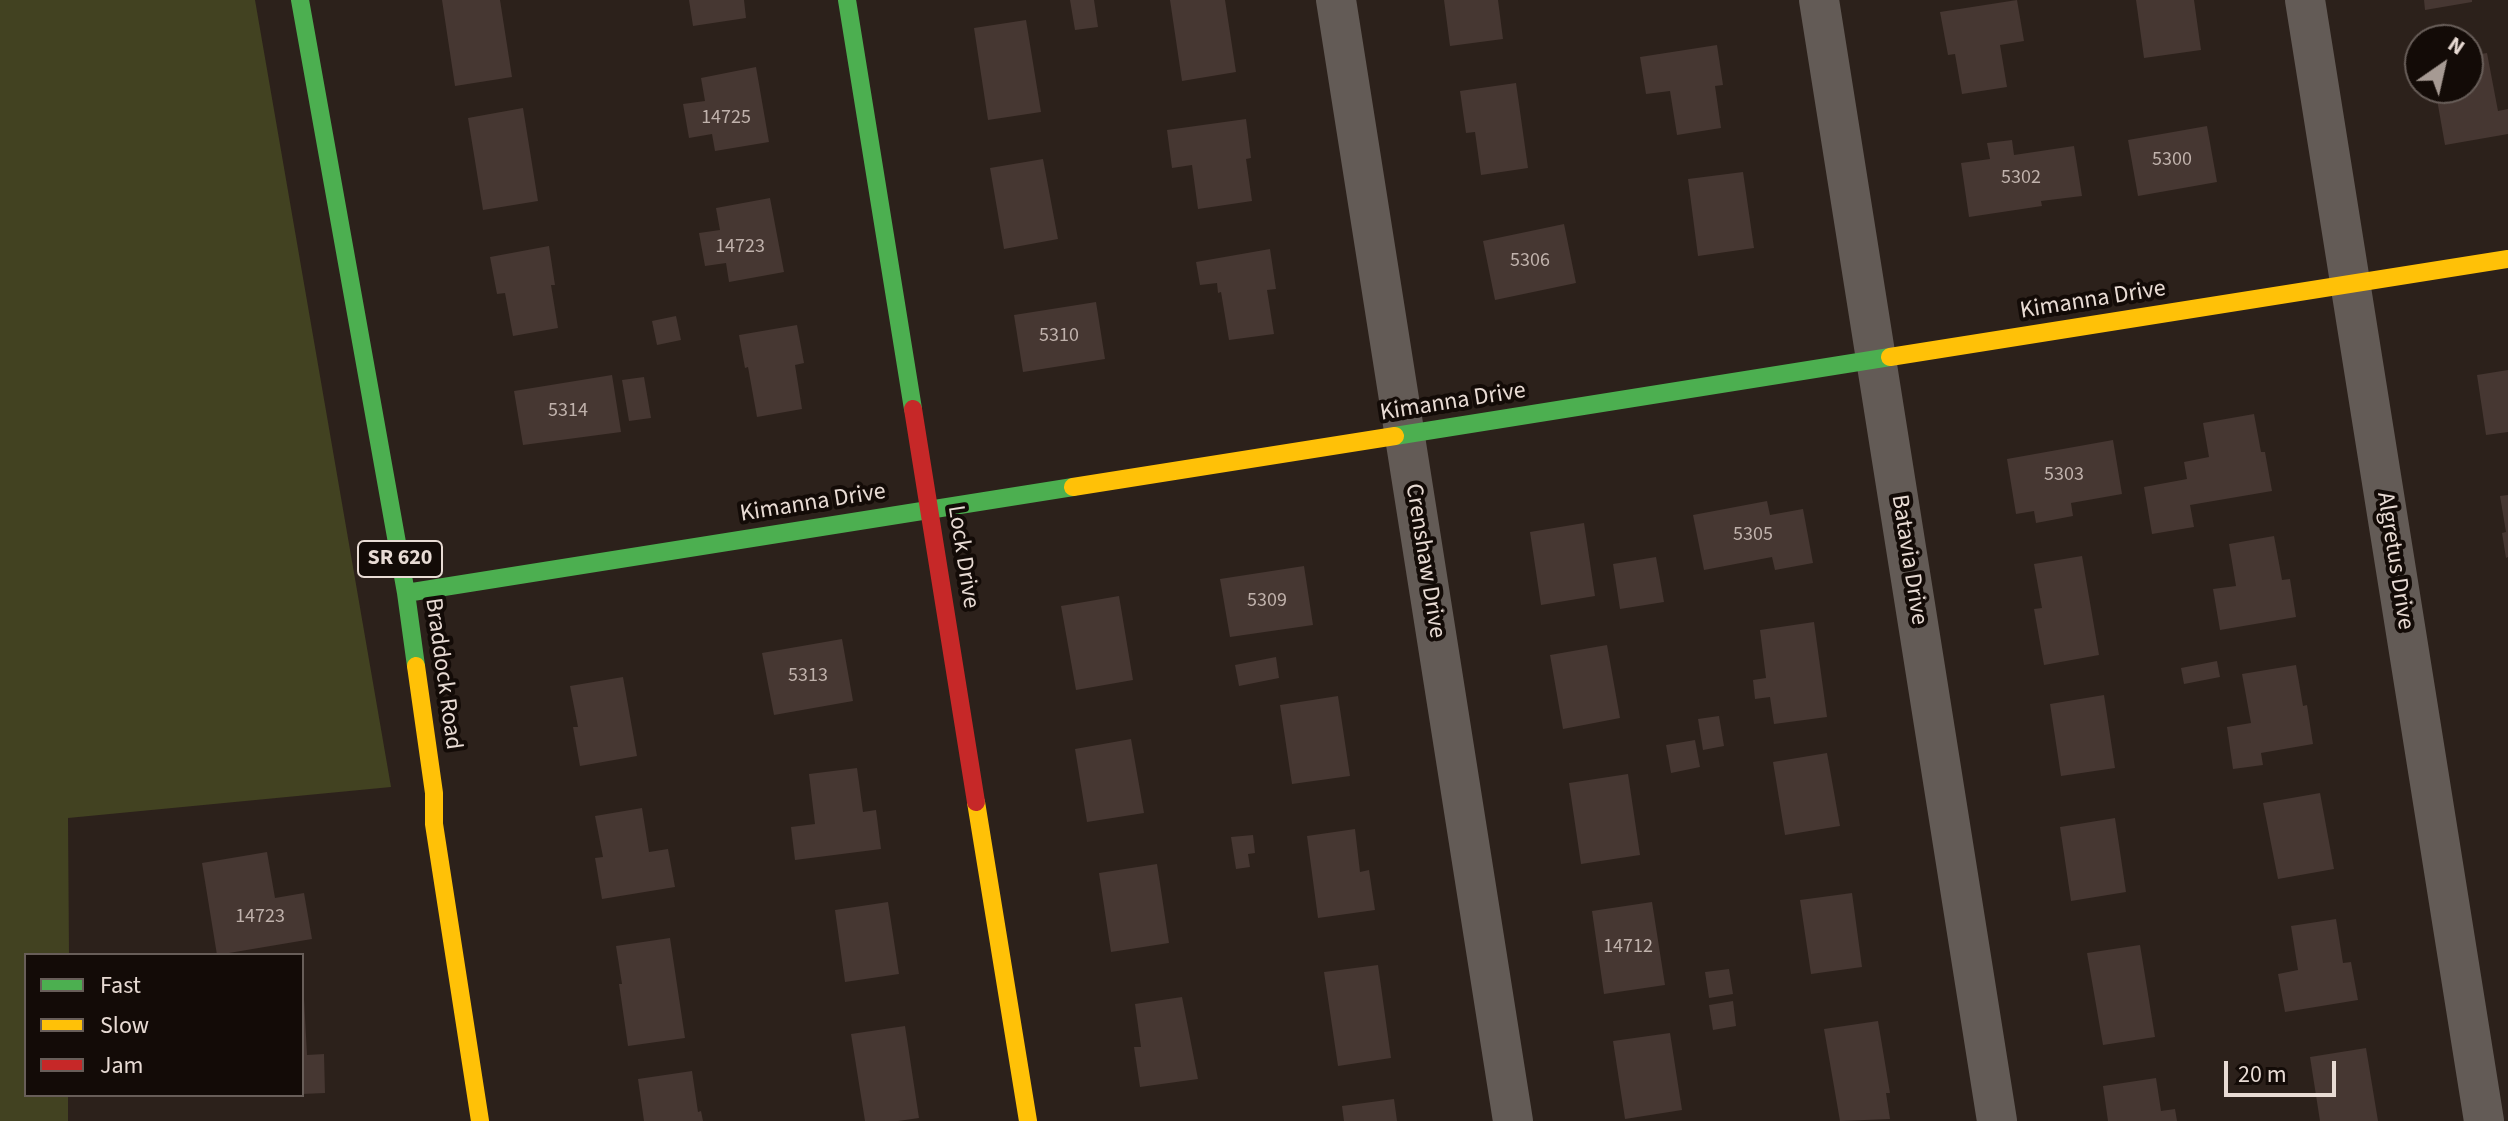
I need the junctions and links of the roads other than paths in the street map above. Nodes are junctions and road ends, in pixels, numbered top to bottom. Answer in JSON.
{"nodes":[{"id":1,"x":300,"y":0,"type":"edge"},
{"id":2,"x":847,"y":0,"type":"edge"},
{"id":3,"x":1336,"y":0,"type":"edge"},
{"id":4,"x":1819,"y":0,"type":"edge"},
{"id":5,"x":2305,"y":0,"type":"edge"},
{"id":6,"x":2508,"y":259,"type":"edge"},
{"id":7,"x":2350,"y":285,"type":"junction"},
{"id":8,"x":1876,"y":359,"type":"junction"},
{"id":9,"x":1404,"y":435,"type":"junction"},
{"id":10,"x":931,"y":510,"type":"junction"},
{"id":11,"x":406,"y":593,"type":"junction"},
{"id":12,"x":480,"y":1121,"type":"edge"},
{"id":13,"x":1028,"y":1121,"type":"edge"},
{"id":14,"x":1513,"y":1121,"type":"edge"},
{"id":15,"x":1997,"y":1121,"type":"edge"},
{"id":16,"x":2484,"y":1121,"type":"edge"}],
"edges":[{"from":1,"to":11,"type":"street","name":"Braddock Road","number":"SR 620"},
{"from":2,"to":10,"type":"street","name":"Lock Drive"},
{"from":3,"to":9,"type":"street","name":"Crenshaw Drive"},
{"from":4,"to":8,"type":"street","name":"Batavia Drive"},
{"from":5,"to":7,"type":"street","name":"Algretus Drive"},
{"from":6,"to":7,"type":"street","name":"Kimanna Drive"},
{"from":7,"to":8,"type":"street","name":"Kimanna Drive"},
{"from":7,"to":16,"type":"street","name":"Algretus Drive"},
{"from":8,"to":9,"type":"street","name":"Kimanna Drive"},
{"from":8,"to":15,"type":"street","name":"Batavia Drive"},
{"from":9,"to":10,"type":"street","name":"Kimanna Drive"},
{"from":9,"to":14,"type":"street","name":"Crenshaw Drive"},
{"from":10,"to":11,"type":"street","name":"Kimanna Drive"},
{"from":10,"to":13,"type":"street","name":"Lock Drive"},
{"from":11,"to":12,"type":"street","name":"Braddock Road","number":"SR 620"}]}
